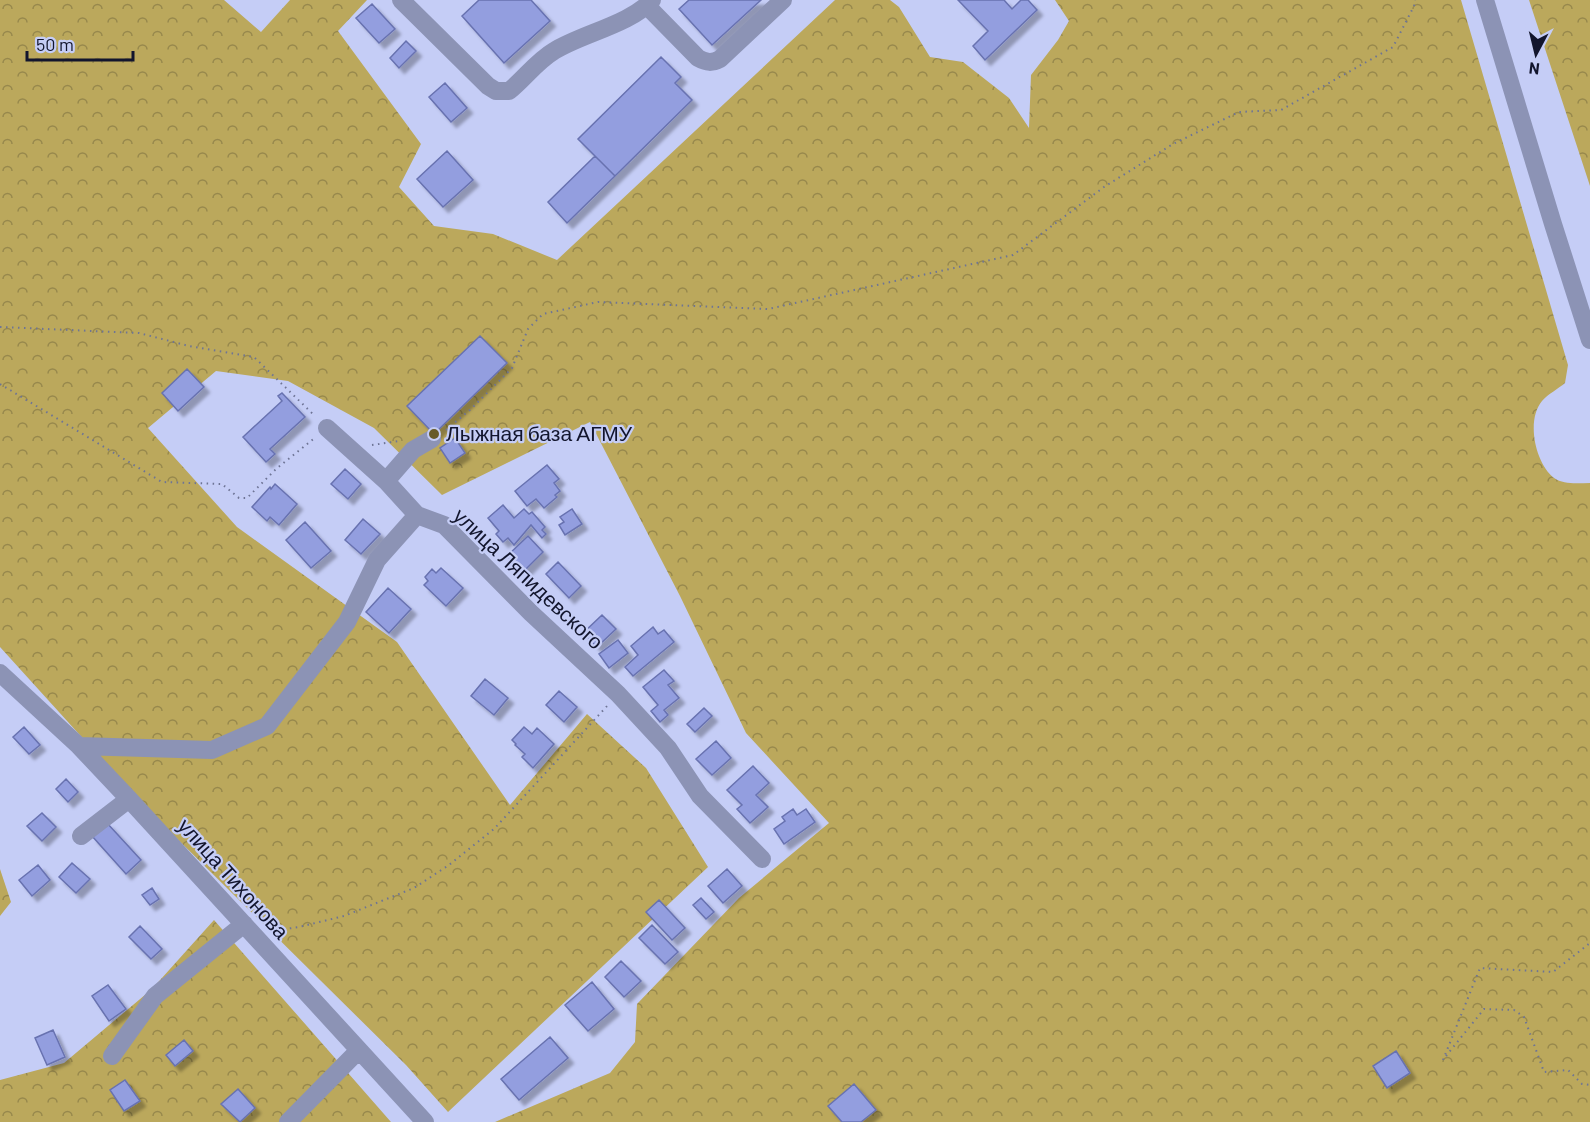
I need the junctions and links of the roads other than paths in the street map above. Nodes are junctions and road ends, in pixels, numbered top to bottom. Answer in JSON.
{"nodes":[{"id":1,"x":401,"y":0,"type":"edge"},
{"id":2,"x":783,"y":0,"type":"edge"},
{"id":3,"x":1485,"y":0,"type":"edge"},
{"id":4,"x":650,"y":3,"type":"edge"},
{"id":5,"x":1590,"y":340,"type":"edge"},
{"id":6,"x":327,"y":428,"type":"road end"},
{"id":7,"x":432,"y":439,"type":"road end"},
{"id":8,"x":386,"y":481,"type":"junction"},
{"id":9,"x":417,"y":515,"type":"junction"},
{"id":10,"x":0,"y":673,"type":"edge"},
{"id":11,"x":79,"y":746,"type":"junction"},
{"id":12,"x":129,"y":799,"type":"junction"},
{"id":13,"x":81,"y":836,"type":"dead end"},
{"id":14,"x":762,"y":859,"type":"dead end"},
{"id":15,"x":247,"y":928,"type":"junction"},
{"id":16,"x":359,"y":1050,"type":"junction"},
{"id":17,"x":112,"y":1056,"type":"dead end"},
{"id":18,"x":288,"y":1122,"type":"edge"},
{"id":19,"x":425,"y":1122,"type":"edge"}],
"edges":[{"from":1,"to":4,"type":"street"},
{"from":2,"to":4,"type":"street"},
{"from":3,"to":5,"type":"street"},
{"from":6,"to":8,"type":"street","name":"улица Ляпидевского"},
{"from":7,"to":8,"type":"street"},
{"from":8,"to":9,"type":"street","name":"улица Ляпидевского"},
{"from":9,"to":11,"type":"street"},
{"from":9,"to":14,"type":"street","name":"улица Ляпидевского"},
{"from":10,"to":11,"type":"street","name":"улица Тихонова"},
{"from":11,"to":12,"type":"street","name":"улица Тихонова"},
{"from":12,"to":13,"type":"street"},
{"from":12,"to":15,"type":"street","name":"улица Тихонова"},
{"from":15,"to":16,"type":"street","name":"улица Тихонова"},
{"from":15,"to":17,"type":"street"},
{"from":16,"to":18,"type":"street"},
{"from":16,"to":19,"type":"street","name":"улица Тихонова"}]}
